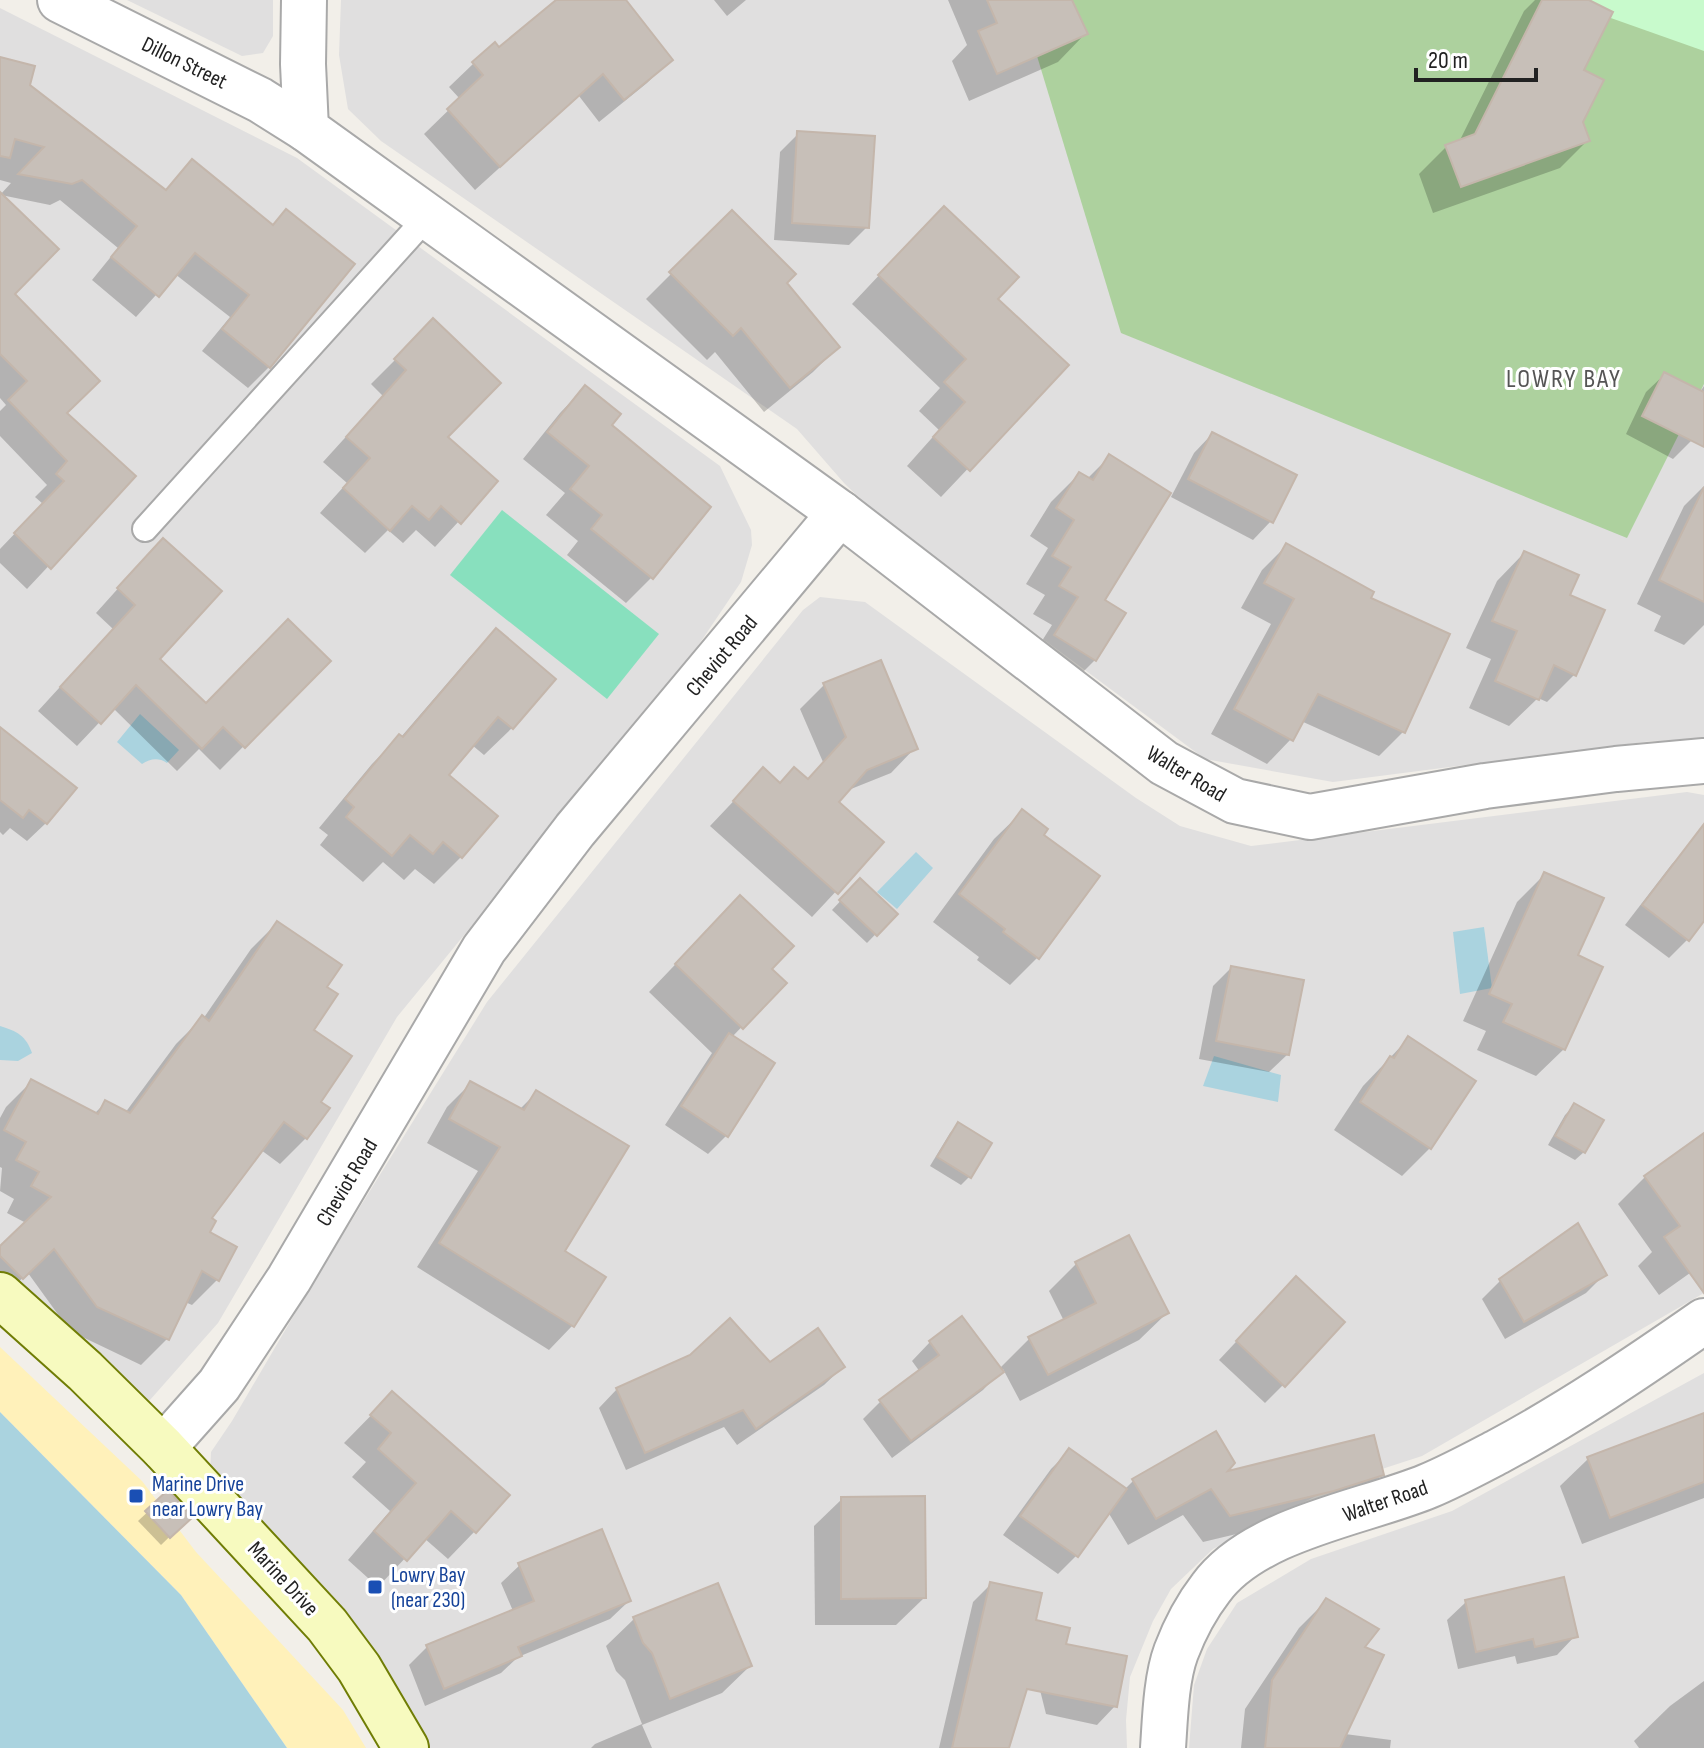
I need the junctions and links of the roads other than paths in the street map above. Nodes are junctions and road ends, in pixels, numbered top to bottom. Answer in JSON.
{"nodes":[{"id":1,"x":60,"y":0,"type":"edge"},
{"id":2,"x":304,"y":0,"type":"edge"},
{"id":3,"x":306,"y":129,"type":"junction"},
{"id":4,"x":428,"y":216,"type":"junction"},
{"id":5,"x":840,"y":513,"type":"junction"},
{"id":6,"x":145,"y":529,"type":"dead end"},
{"id":7,"x":1704,"y":761,"type":"edge"},
{"id":8,"x":0,"y":1295,"type":"edge"},
{"id":9,"x":1704,"y":1321,"type":"edge"},
{"id":10,"x":163,"y":1448,"type":"junction"},
{"id":11,"x":406,"y":1748,"type":"edge"},
{"id":12,"x":1163,"y":1748,"type":"edge"}],
"edges":[{"from":1,"to":3,"type":"street","name":"Dillon Street"},
{"from":2,"to":3,"type":"street"},
{"from":3,"to":4,"type":"street"},
{"from":4,"to":5,"type":"street"},
{"from":4,"to":6,"type":"lane"},
{"from":5,"to":7,"type":"street","name":"Walter Road"},
{"from":5,"to":10,"type":"street","name":"Cheviot Road"},
{"from":8,"to":10,"type":"main road","name":"Marine Drive"},
{"from":9,"to":12,"type":"street","name":"Walter Road"},
{"from":10,"to":11,"type":"main road","name":"Marine Drive"}]}
